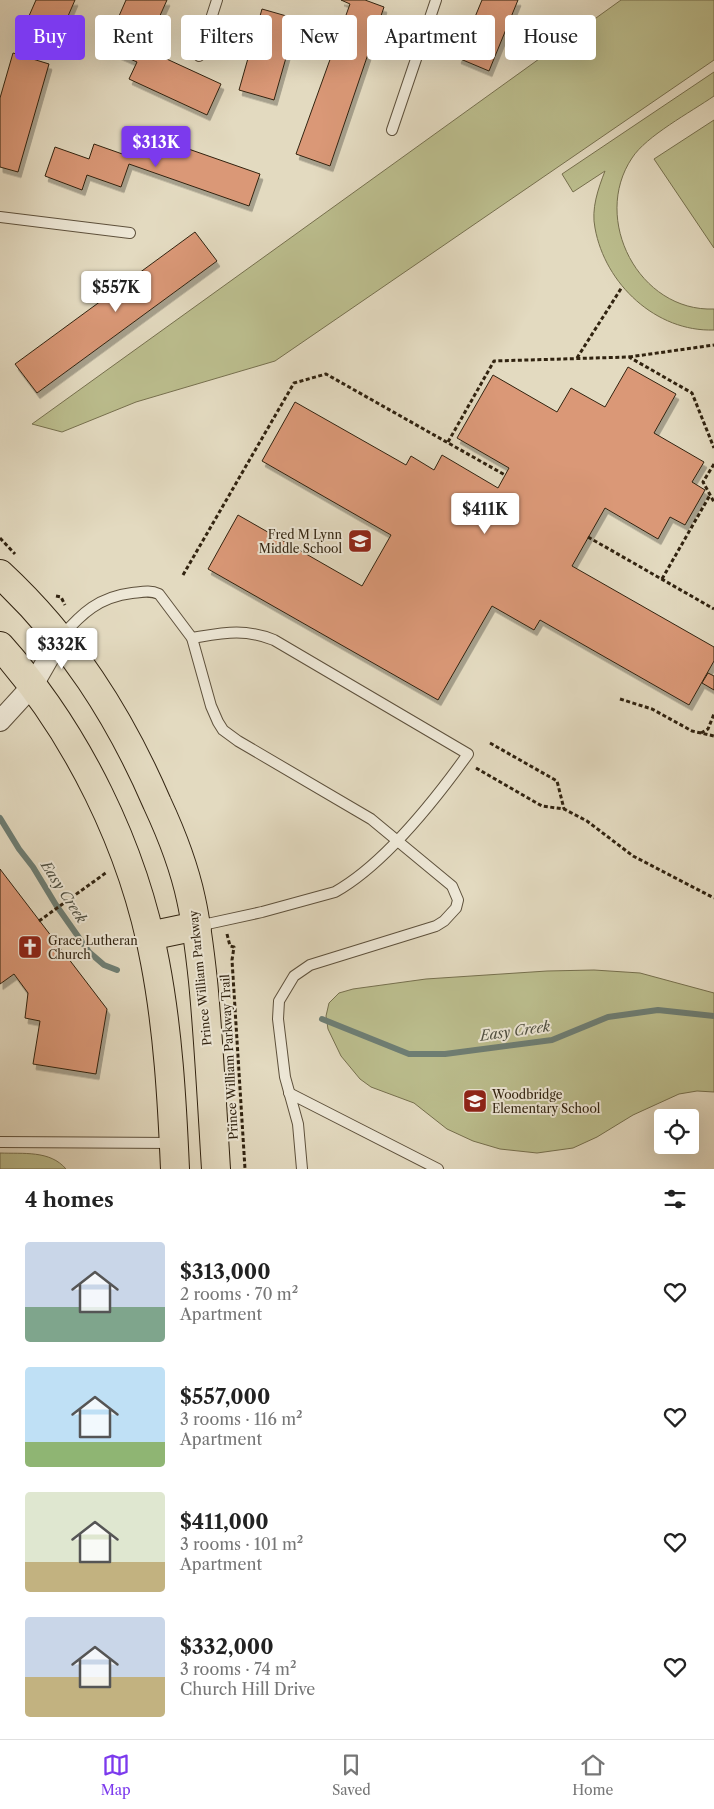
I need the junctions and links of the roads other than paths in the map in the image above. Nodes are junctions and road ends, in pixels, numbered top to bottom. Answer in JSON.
{"nodes":[{"id":1,"x":217,"y":0,"type":"edge"},
{"id":2,"x":436,"y":0,"type":"edge"},
{"id":3,"x":212,"y":15,"type":"edge"},
{"id":4,"x":392,"y":130,"type":"dead end"},
{"id":5,"x":0,"y":217,"type":"edge"},
{"id":6,"x":130,"y":233,"type":"dead end"},
{"id":7,"x":0,"y":574,"type":"edge"},
{"id":8,"x":60,"y":638,"type":"junction"},
{"id":9,"x":192,"y":638,"type":"junction"},
{"id":10,"x":0,"y":646,"type":"edge"},
{"id":11,"x":33,"y":685,"type":"junction"},
{"id":12,"x":0,"y":720,"type":"edge"},
{"id":13,"x":398,"y":840,"type":"junction"},
{"id":14,"x":197,"y":926,"type":"junction"},
{"id":15,"x":150,"y":936,"type":"junction"},
{"id":16,"x":289,"y":1093,"type":"junction"},
{"id":17,"x":0,"y":1142,"type":"edge"},
{"id":18,"x":175,"y":1156,"type":"edge"},
{"id":19,"x":216,"y":1169,"type":"edge"},
{"id":20,"x":302,"y":1169,"type":"edge"},
{"id":21,"x":438,"y":1169,"type":"edge"}],
"edges":[{"from":1,"to":3,"type":"lane"},
{"from":2,"to":4,"type":"lane"},
{"from":5,"to":6,"type":"lane"},
{"from":7,"to":8,"type":"main road","name":"Prince William Parkway"},
{"from":8,"to":9,"type":"lane"},
{"from":8,"to":11,"type":"street"},
{"from":8,"to":14,"type":"main road","name":"Prince William Parkway"},
{"from":9,"to":13,"type":"lane"},
{"from":9,"to":13,"type":"lane"},
{"from":10,"to":11,"type":"main road"},
{"from":11,"to":12,"type":"street"},
{"from":11,"to":15,"type":"main road"},
{"from":13,"to":14,"type":"lane"},
{"from":13,"to":16,"type":"lane"},
{"from":14,"to":15,"type":"main road"},
{"from":14,"to":19,"type":"main road","name":"Prince William Parkway"},
{"from":15,"to":18,"type":"main road"},
{"from":16,"to":20,"type":"lane"},
{"from":16,"to":21,"type":"lane"},
{"from":17,"to":18,"type":"lane"}]}
